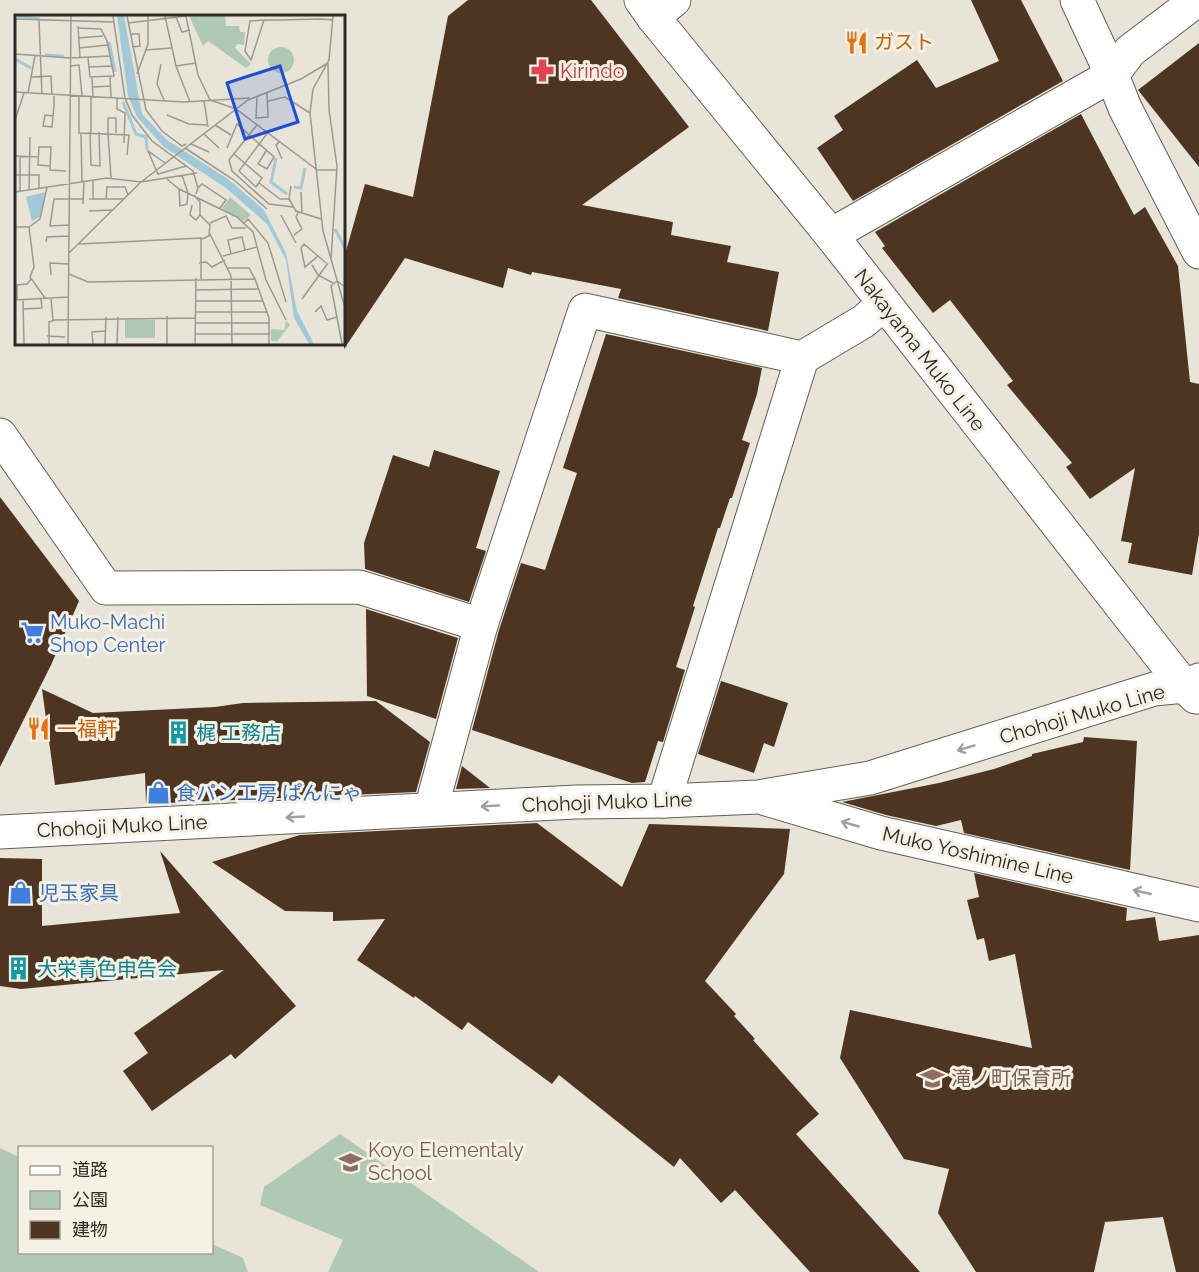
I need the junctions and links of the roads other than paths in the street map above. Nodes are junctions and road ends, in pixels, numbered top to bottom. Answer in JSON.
{"nodes":[{"id":1,"x":1077,"y":0,"type":"edge"},
{"id":2,"x":1197,"y":0,"type":"edge"},
{"id":3,"x":656,"y":6,"type":"edge"},
{"id":4,"x":1112,"y":75,"type":"junction"},
{"id":5,"x":831,"y":235,"type":"junction"},
{"id":6,"x":1199,"y":252,"type":"edge"},
{"id":7,"x":884,"y":304,"type":"junction"},
{"id":8,"x":802,"y":358,"type":"junction"},
{"id":9,"x":0,"y":435,"type":"edge"},
{"id":10,"x":481,"y":625,"type":"junction"},
{"id":11,"x":1194,"y":689,"type":"edge"},
{"id":12,"x":758,"y":797,"type":"junction"},
{"id":13,"x":663,"y":801,"type":"junction"},
{"id":14,"x":432,"y":809,"type":"junction"},
{"id":15,"x":0,"y":832,"type":"edge"},
{"id":16,"x":1199,"y":905,"type":"edge"}],
"edges":[{"from":1,"to":4,"type":"street"},
{"from":2,"to":4,"type":"street"},
{"from":3,"to":5,"type":"street","name":"Nakayama Muko Line"},
{"from":4,"to":5,"type":"street"},
{"from":4,"to":6,"type":"street"},
{"from":5,"to":7,"type":"street","name":"Nakayama Muko Line"},
{"from":7,"to":8,"type":"street"},
{"from":7,"to":11,"type":"street","name":"Nakayama Muko Line"},
{"from":8,"to":10,"type":"street"},
{"from":8,"to":13,"type":"street"},
{"from":9,"to":10,"type":"street"},
{"from":10,"to":14,"type":"street"},
{"from":11,"to":12,"type":"street","name":"Chohoji Muko Line","one_way":true},
{"from":12,"to":13,"type":"street","name":"Chohoji Muko Line"},
{"from":16,"to":12,"type":"street","name":"Muko Yoshimine Line","one_way":true},
{"from":13,"to":14,"type":"street","name":"Chohoji Muko Line","one_way":true},
{"from":14,"to":15,"type":"street","name":"Chohoji Muko Line","one_way":true}]}
